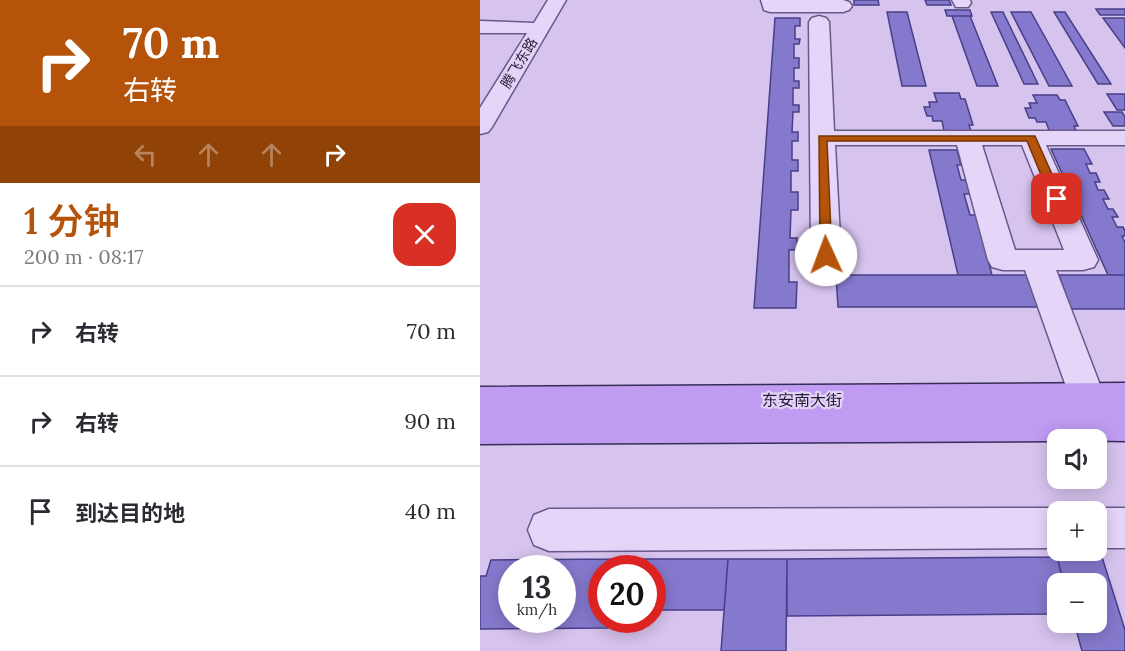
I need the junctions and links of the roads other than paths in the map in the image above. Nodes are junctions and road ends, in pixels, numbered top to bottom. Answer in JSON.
{"nodes":[{"id":1,"x":544,"y":0,"type":"edge"},
{"id":2,"x":557,"y":0,"type":"edge"},
{"id":3,"x":770,"y":0,"type":"edge"},
{"id":4,"x":843,"y":6,"type":"dead end"},
{"id":5,"x":819,"y":22,"type":"dead end"},
{"id":6,"x":480,"y":27,"type":"edge"},
{"id":7,"x":524,"y":31,"type":"junction"},
{"id":8,"x":480,"y":34,"type":"edge"},
{"id":9,"x":480,"y":100,"type":"edge"},
{"id":10,"x":480,"y":127,"type":"edge"},
{"id":11,"x":822,"y":138,"type":"junction"},
{"id":12,"x":967,"y":138,"type":"junction"},
{"id":13,"x":1031,"y":138,"type":"junction"},
{"id":14,"x":1125,"y":138,"type":"edge"},
{"id":15,"x":826,"y":255,"type":"dead end"},
{"id":16,"x":1037,"y":260,"type":"junction"},
{"id":17,"x":1086,"y":398,"type":"junction"},
{"id":18,"x":1125,"y":398,"type":"edge"},
{"id":19,"x":480,"y":402,"type":"edge"},
{"id":20,"x":1125,"y":425,"type":"edge"},
{"id":21,"x":480,"y":429,"type":"edge"},
{"id":22,"x":1047,"y":528,"type":"edge"},
{"id":23,"x":1107,"y":528,"type":"edge"},
{"id":24,"x":1125,"y":528,"type":"edge"},
{"id":25,"x":549,"y":530,"type":"dead end"}],
"edges":[{"from":1,"to":7,"type":"street","name":"腾飞东路"},
{"from":2,"to":10,"type":"street","name":"腾飞东路"},
{"from":3,"to":4,"type":"street"},
{"from":5,"to":11,"type":"street"},
{"from":6,"to":7,"type":"street"},
{"from":7,"to":8,"type":"street"},
{"from":7,"to":9,"type":"street","name":"腾飞东路"},
{"from":11,"to":12,"type":"street"},
{"from":11,"to":15,"type":"street"},
{"from":12,"to":13,"type":"street"},
{"from":12,"to":16,"type":"street"},
{"from":13,"to":14,"type":"street"},
{"from":13,"to":16,"type":"street"},
{"from":16,"to":17,"type":"street"},
{"from":17,"to":18,"type":"main road","name":"东安南大街"},
{"from":17,"to":19,"type":"main road","name":"东安南大街"},
{"from":20,"to":21,"type":"main road","name":"东安南大街"},
{"from":22,"to":25,"type":"street"},
{"from":23,"to":24,"type":"street"}]}
